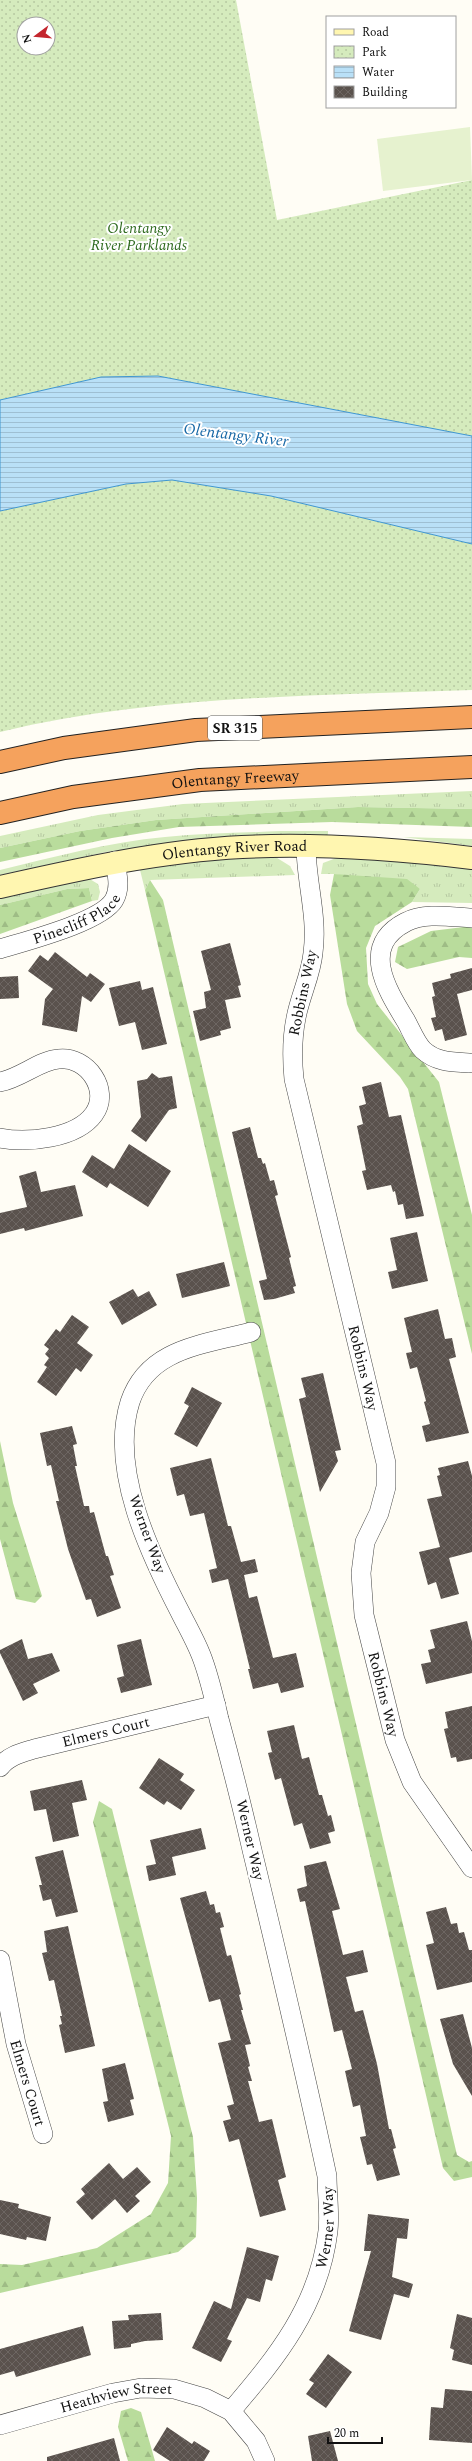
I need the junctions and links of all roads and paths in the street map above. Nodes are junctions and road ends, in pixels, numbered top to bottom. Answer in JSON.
{"nodes":[{"id":1,"x":472,"y":717,"type":"edge"},
{"id":2,"x":0,"y":762,"type":"edge"},
{"id":3,"x":472,"y":767,"type":"edge"},
{"id":4,"x":0,"y":813,"type":"edge"},
{"id":5,"x":306,"y":846,"type":"junction"},
{"id":6,"x":472,"y":858,"type":"edge"},
{"id":7,"x":115,"y":861,"type":"junction"},
{"id":8,"x":0,"y":887,"type":"edge"},
{"id":9,"x":472,"y":918,"type":"edge"},
{"id":10,"x":0,"y":949,"type":"edge"},
{"id":11,"x":469,"y":1063,"type":"dead end"},
{"id":12,"x":0,"y":1082,"type":"edge"},
{"id":13,"x":0,"y":1138,"type":"edge"},
{"id":14,"x":251,"y":1332,"type":"dead end"},
{"id":15,"x":216,"y":1705,"type":"junction"},
{"id":16,"x":0,"y":1767,"type":"edge"},
{"id":17,"x":472,"y":1868,"type":"edge"},
{"id":18,"x":0,"y":1960,"type":"edge"},
{"id":19,"x":43,"y":2134,"type":"dead end"},
{"id":20,"x":231,"y":2411,"type":"junction"},
{"id":21,"x":0,"y":2425,"type":"edge"},
{"id":22,"x":265,"y":2461,"type":"edge"}],
"edges":[{"from":1,"to":2,"type":"highway","number":"SR 315"},
{"from":3,"to":4,"type":"highway","name":"Olentangy Freeway"},
{"from":5,"to":6,"type":"main road","name":"Olentangy River Road"},
{"from":5,"to":7,"type":"main road","name":"Olentangy River Road"},
{"from":5,"to":17,"type":"street","name":"Robbins Way"},
{"from":7,"to":8,"type":"main road","name":"Olentangy River Road"},
{"from":7,"to":10,"type":"street","name":"Pinecliff Place"},
{"from":9,"to":11,"type":"street"},
{"from":12,"to":13,"type":"street"},
{"from":14,"to":15,"type":"street","name":"Werner Way"},
{"from":15,"to":16,"type":"street","name":"Elmers Court"},
{"from":15,"to":20,"type":"street","name":"Werner Way"},
{"from":18,"to":19,"type":"street","name":"Elmers Court"},
{"from":20,"to":21,"type":"street","name":"Heathview Street"},
{"from":20,"to":22,"type":"street"}]}
